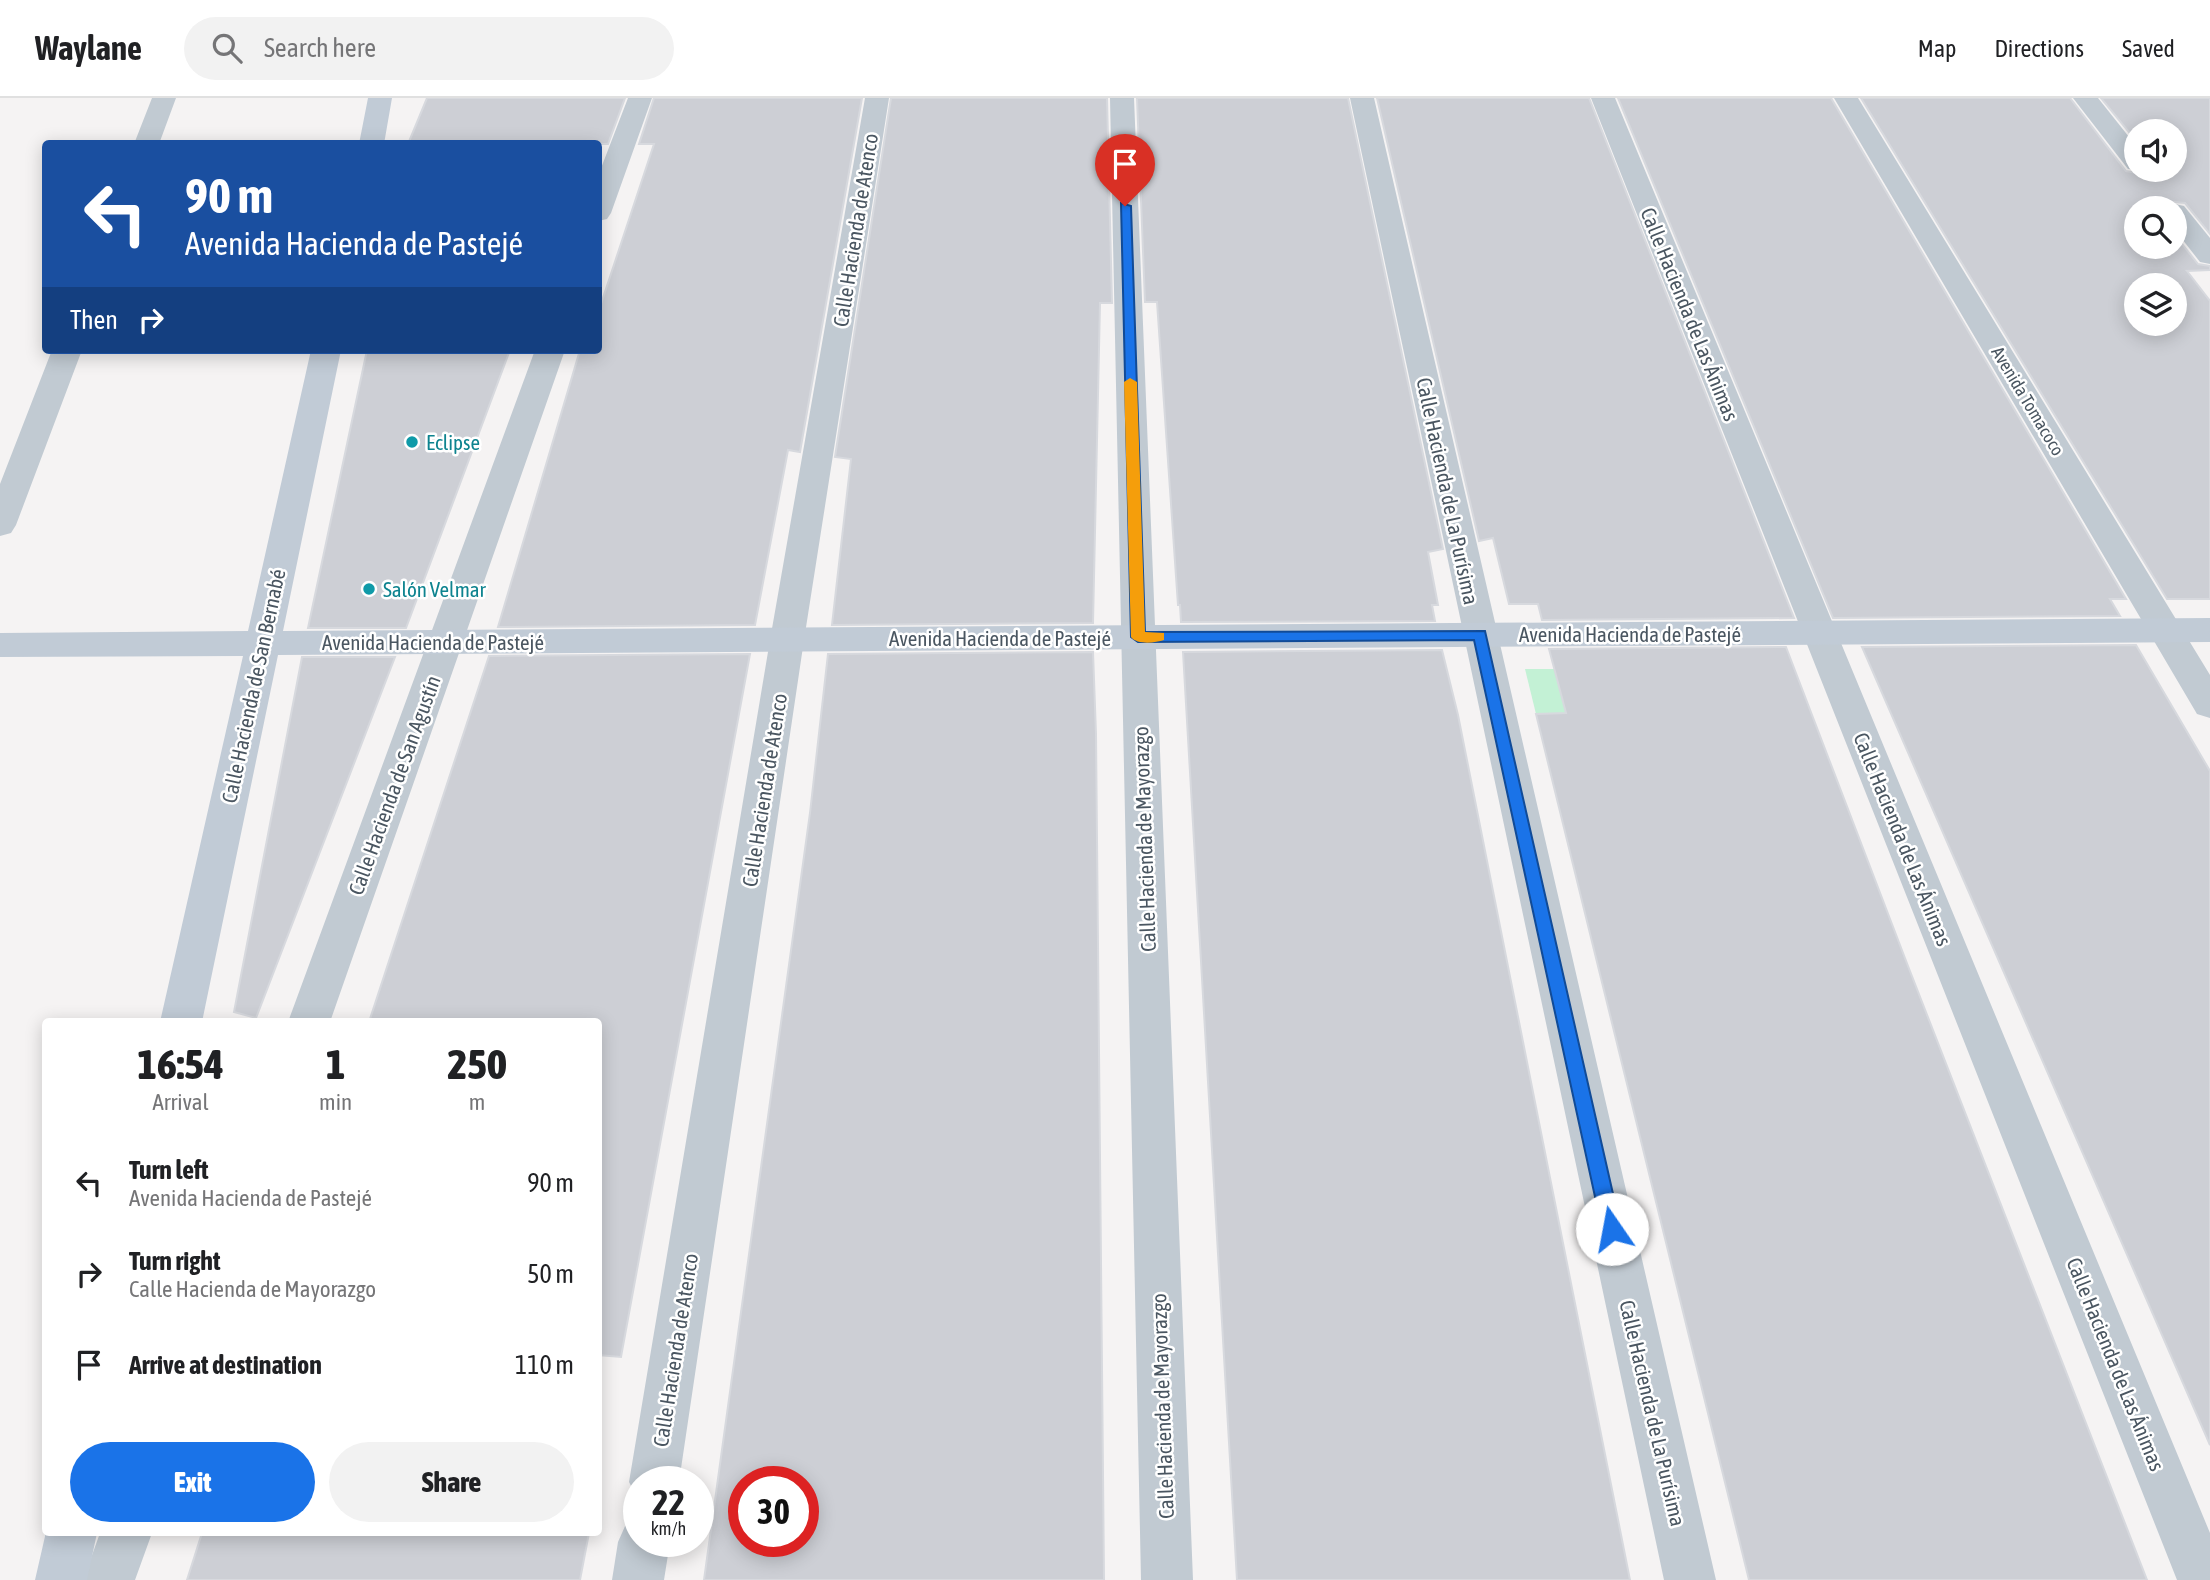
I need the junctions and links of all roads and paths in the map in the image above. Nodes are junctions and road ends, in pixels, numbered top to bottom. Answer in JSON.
{"nodes":[{"id":1,"x":164,"y":98,"type":"edge"},
{"id":2,"x":639,"y":98,"type":"edge"},
{"id":3,"x":877,"y":98,"type":"edge"},
{"id":4,"x":1122,"y":98,"type":"edge"},
{"id":5,"x":1362,"y":98,"type":"edge"},
{"id":6,"x":1602,"y":98,"type":"edge"},
{"id":7,"x":1846,"y":98,"type":"edge"},
{"id":8,"x":2085,"y":98,"type":"edge"},
{"id":9,"x":381,"y":102,"type":"edge"},
{"id":10,"x":148,"y":140,"type":"edge"},
{"id":11,"x":372,"y":140,"type":"edge"},
{"id":12,"x":2155,"y":187,"type":"edge"},
{"id":13,"x":602,"y":202,"type":"edge"},
{"id":14,"x":2210,"y":256,"type":"edge"},
{"id":15,"x":65,"y":354,"type":"edge"},
{"id":16,"x":325,"y":354,"type":"edge"},
{"id":17,"x":549,"y":354,"type":"edge"},
{"id":18,"x":0,"y":525,"type":"edge"},
{"id":19,"x":2165,"y":630,"type":"junction"},
{"id":20,"x":2210,"y":630,"type":"edge"},
{"id":21,"x":1819,"y":633,"type":"junction"},
{"id":22,"x":1480,"y":635,"type":"junction"},
{"id":23,"x":1138,"y":637,"type":"junction"},
{"id":24,"x":788,"y":640,"type":"junction"},
{"id":25,"x":446,"y":642,"type":"junction"},
{"id":26,"x":263,"y":643,"type":"junction"},
{"id":27,"x":0,"y":645,"type":"edge"},
{"id":28,"x":2210,"y":705,"type":"edge"},
{"id":29,"x":182,"y":1018,"type":"edge"},
{"id":30,"x":310,"y":1018,"type":"edge"},
{"id":31,"x":657,"y":1466,"type":"edge"},
{"id":32,"x":70,"y":1536,"type":"edge"},
{"id":33,"x":125,"y":1536,"type":"edge"},
{"id":34,"x":642,"y":1557,"type":"edge"},
{"id":35,"x":61,"y":1580,"type":"edge"},
{"id":36,"x":109,"y":1580,"type":"edge"},
{"id":37,"x":638,"y":1580,"type":"edge"},
{"id":38,"x":1167,"y":1580,"type":"edge"},
{"id":39,"x":1690,"y":1580,"type":"edge"},
{"id":40,"x":2203,"y":1580,"type":"edge"}],
"edges":[{"from":1,"to":10,"type":"street"},
{"from":2,"to":13,"type":"street"},
{"from":3,"to":24,"type":"street","name":"Calle Hacienda de Atenco"},
{"from":4,"to":23,"type":"street","name":"Calle Hacienda de Mayorazgo"},
{"from":5,"to":22,"type":"street","name":"Calle Hacienda de La Purísima"},
{"from":6,"to":21,"type":"street","name":"Calle Hacienda de Las Ánimas"},
{"from":7,"to":19,"type":"street","name":"Avenida Tomacoco"},
{"from":8,"to":12,"type":"street"},
{"from":9,"to":11,"type":"street"},
{"from":12,"to":14,"type":"street"},
{"from":15,"to":18,"type":"street"},
{"from":16,"to":26,"type":"street","name":"Calle Hacienda de San Bernabé"},
{"from":17,"to":25,"type":"street","name":"Calle Hacienda de San Agustín"},
{"from":19,"to":20,"type":"street","name":"Avenida Hacienda de Pastejé"},
{"from":19,"to":21,"type":"street","name":"Avenida Hacienda de Pastejé"},
{"from":19,"to":28,"type":"street","name":"Avenida Tomacoco"},
{"from":21,"to":22,"type":"street","name":"Avenida Hacienda de Pastejé"},
{"from":21,"to":40,"type":"street","name":"Calle Hacienda de Las Ánimas"},
{"from":22,"to":23,"type":"street","name":"Avenida Hacienda de Pastejé"},
{"from":22,"to":39,"type":"street","name":"Calle Hacienda de La Purísima"},
{"from":23,"to":24,"type":"street","name":"Avenida Hacienda de Pastejé"},
{"from":23,"to":38,"type":"street","name":"Calle Hacienda de Mayorazgo"},
{"from":24,"to":25,"type":"street","name":"Avenida Hacienda de Pastejé"},
{"from":24,"to":31,"type":"street","name":"Calle Hacienda de Atenco"},
{"from":25,"to":26,"type":"street","name":"Avenida Hacienda de Pastejé"},
{"from":25,"to":30,"type":"street","name":"Calle Hacienda de San Agustín"},
{"from":26,"to":27,"type":"street","name":"Avenida Hacienda de Pastejé"},
{"from":26,"to":29,"type":"street","name":"Calle Hacienda de San Bernabé"},
{"from":32,"to":35,"type":"street"},
{"from":33,"to":36,"type":"street"},
{"from":34,"to":37,"type":"street"}]}
